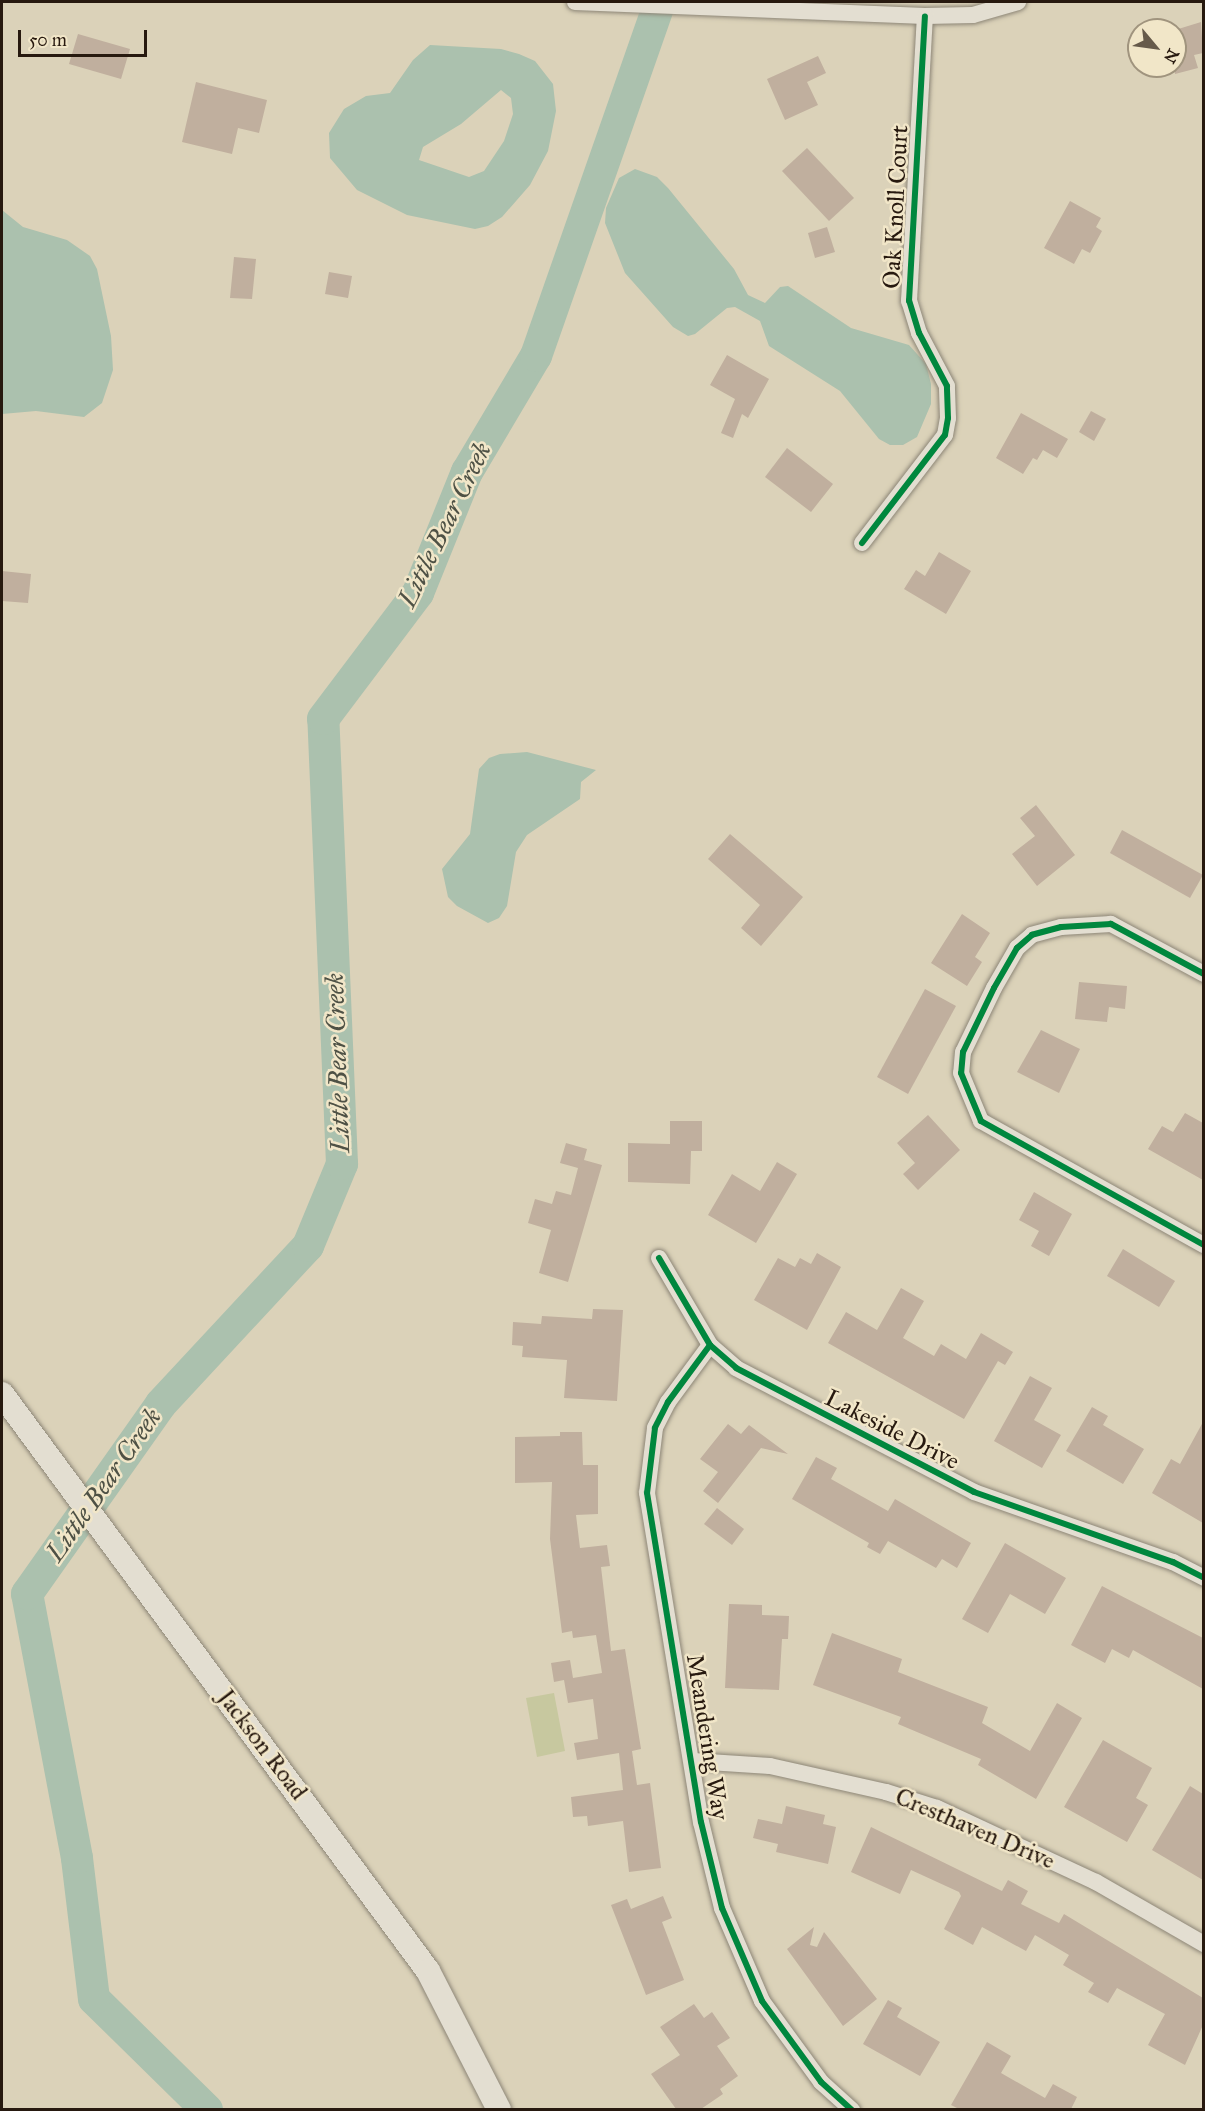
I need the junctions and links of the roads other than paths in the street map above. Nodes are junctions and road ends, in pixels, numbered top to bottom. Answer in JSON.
{"nodes":[{"id":1,"x":575,"y":2,"type":"edge"},
{"id":2,"x":1018,"y":2,"type":"edge"},
{"id":3,"x":925,"y":16,"type":"junction"},
{"id":4,"x":862,"y":543,"type":"dead end"},
{"id":5,"x":1203,"y":974,"type":"edge"},
{"id":6,"x":1203,"y":1245,"type":"edge"},
{"id":7,"x":659,"y":1258,"type":"dead end"},
{"id":8,"x":710,"y":1345,"type":"junction"},
{"id":9,"x":2,"y":1394,"type":"edge"},
{"id":10,"x":1203,"y":1578,"type":"edge"},
{"id":11,"x":693,"y":1761,"type":"junction"},
{"id":12,"x":1203,"y":1944,"type":"edge"},
{"id":13,"x":500,"y":2109,"type":"edge"},
{"id":14,"x":852,"y":2109,"type":"edge"}],
"edges":[{"from":1,"to":3,"type":"street"},
{"from":2,"to":3,"type":"street"},
{"from":3,"to":4,"type":"street","name":"Oak Knoll Court"},
{"from":5,"to":6,"type":"street"},
{"from":7,"to":8,"type":"street","name":"Lakeside Drive"},
{"from":8,"to":10,"type":"street","name":"Lakeside Drive"},
{"from":8,"to":11,"type":"street","name":"Meandering Way"},
{"from":9,"to":13,"type":"main road","name":"Jackson Road"},
{"from":11,"to":12,"type":"street","name":"Cresthaven Drive"},
{"from":11,"to":14,"type":"street","name":"Meandering Way"}]}
